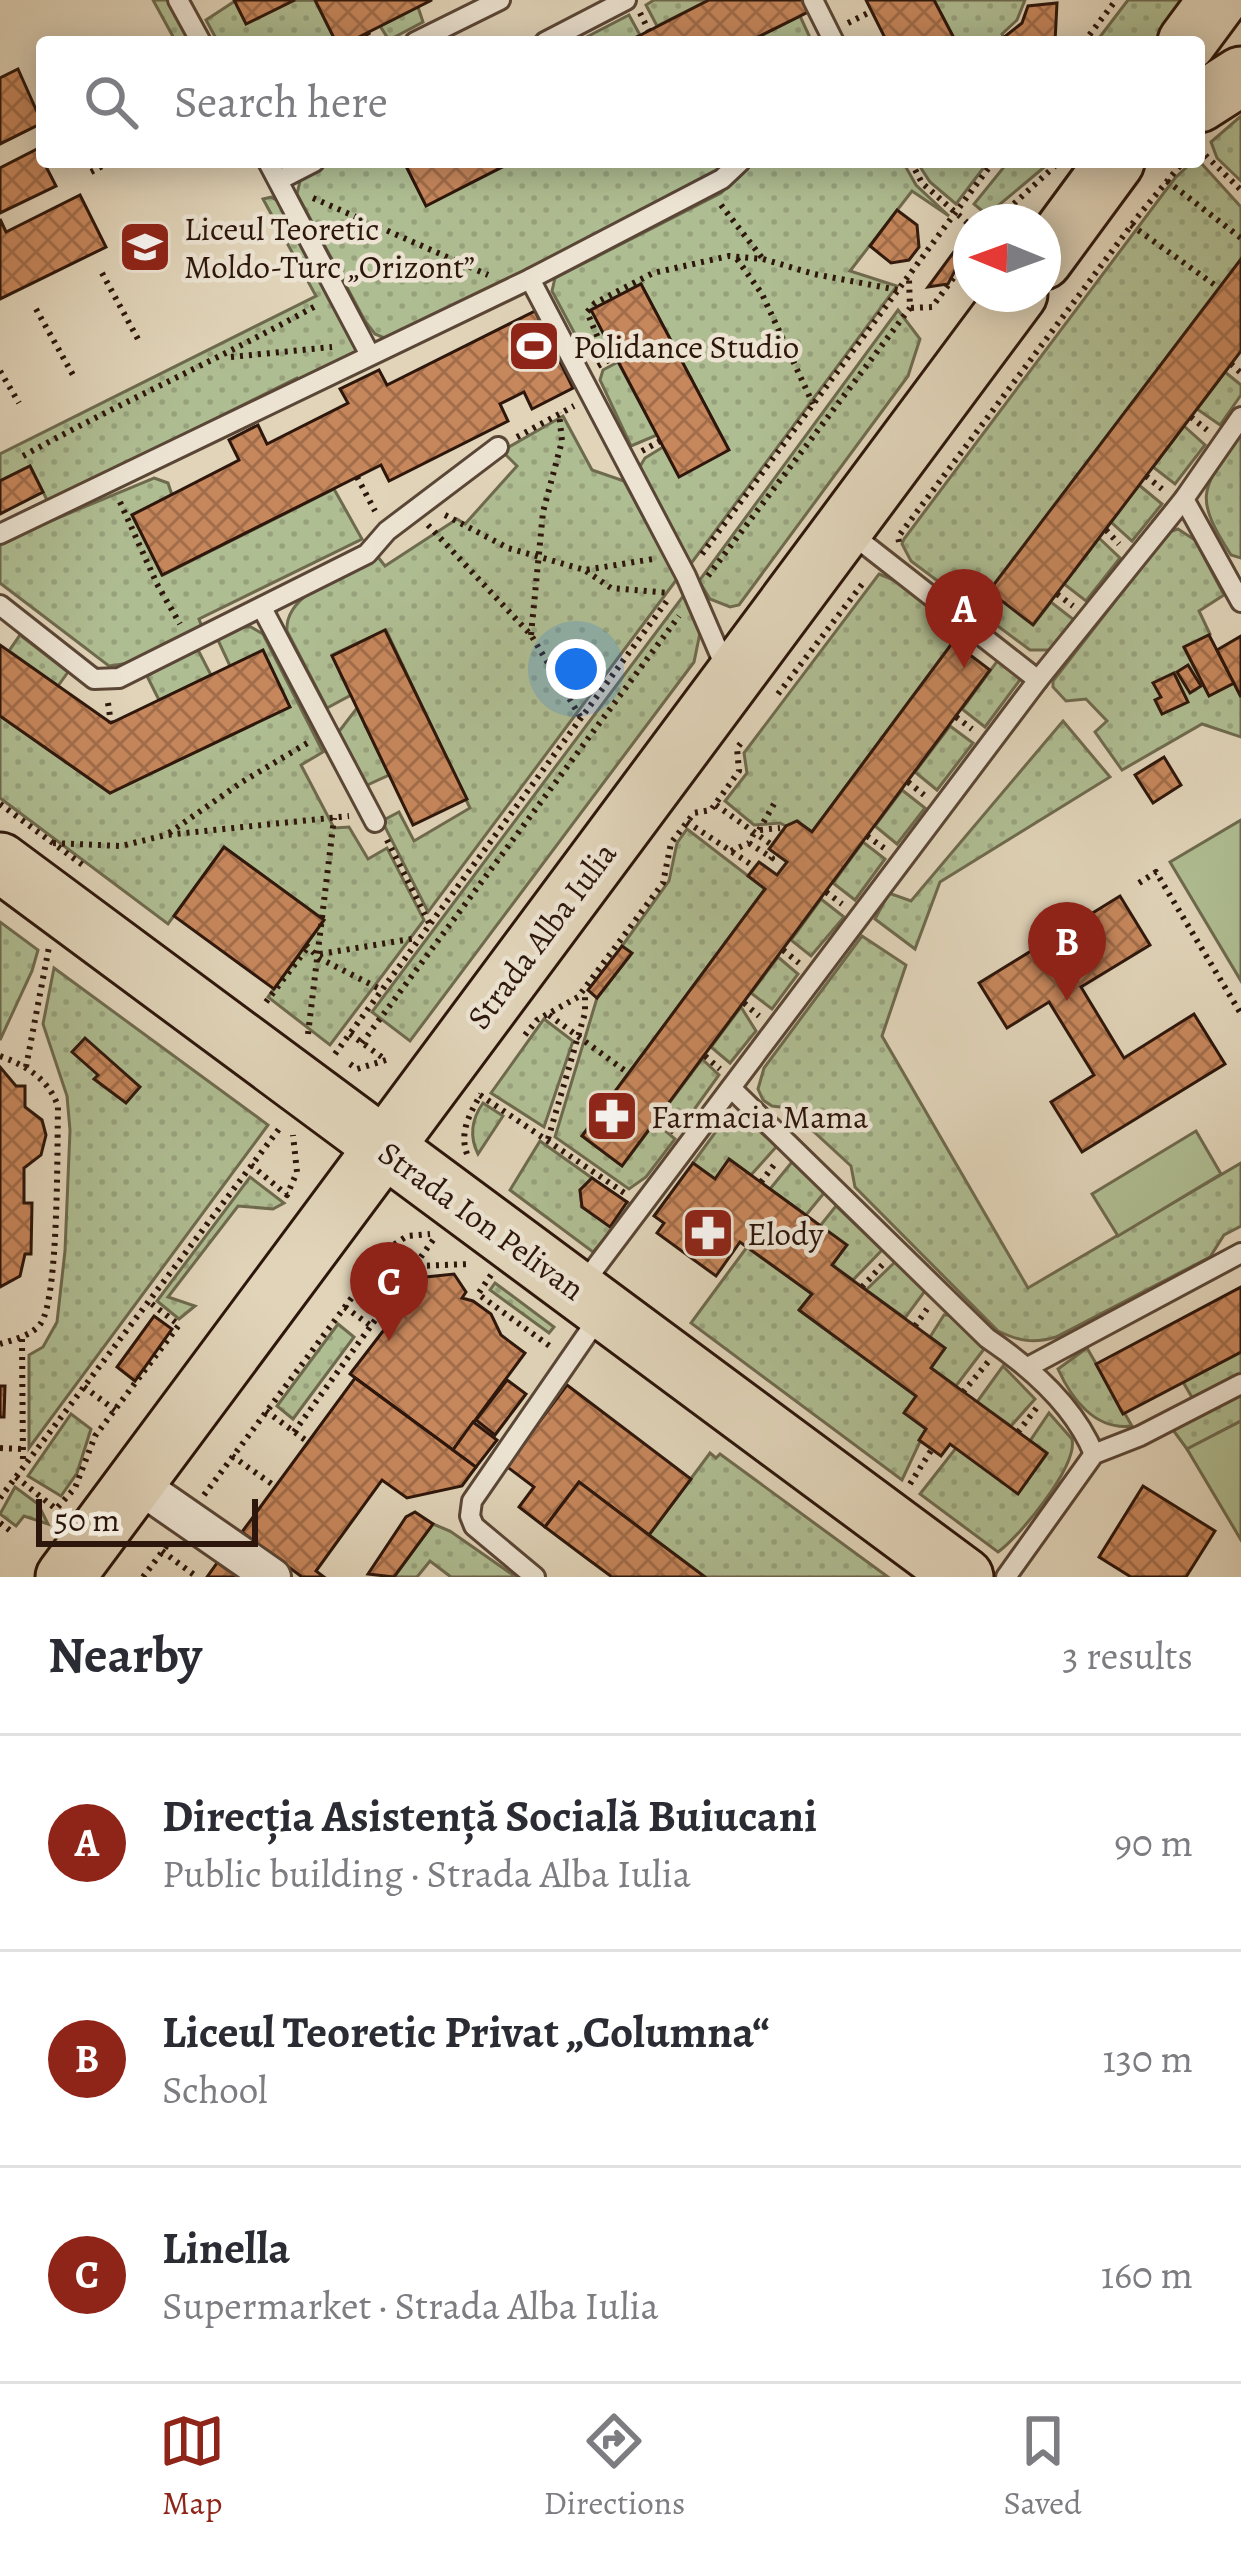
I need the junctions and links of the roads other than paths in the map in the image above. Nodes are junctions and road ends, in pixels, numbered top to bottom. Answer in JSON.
{"nodes":[{"id":1,"x":178,"y":0,"type":"edge"},
{"id":2,"x":500,"y":0,"type":"edge"},
{"id":3,"x":626,"y":0,"type":"edge"},
{"id":4,"x":813,"y":0,"type":"edge"},
{"id":5,"x":1219,"y":0,"type":"edge"},
{"id":6,"x":198,"y":36,"type":"edge"},
{"id":7,"x":427,"y":36,"type":"edge"},
{"id":8,"x":557,"y":36,"type":"edge"},
{"id":9,"x":831,"y":36,"type":"edge"},
{"id":10,"x":1192,"y":36,"type":"edge"},
{"id":11,"x":1241,"y":76,"type":"edge"},
{"id":12,"x":1205,"y":99,"type":"edge"},
{"id":13,"x":272,"y":168,"type":"edge"},
{"id":14,"x":302,"y":168,"type":"edge"},
{"id":15,"x":732,"y":168,"type":"edge"},
{"id":16,"x":1141,"y":171,"type":"edge"},
{"id":17,"x":279,"y":180,"type":"junction"},
{"id":18,"x":1061,"y":244,"type":"edge"},
{"id":19,"x":521,"y":283,"type":"junction"},
{"id":20,"x":1005,"y":312,"type":"edge"},
{"id":21,"x":370,"y":355,"type":"junction"},
{"id":22,"x":1241,"y":417,"type":"edge"},
{"id":23,"x":498,"y":447,"type":"road end"},
{"id":24,"x":1177,"y":498,"type":"junction"},
{"id":25,"x":845,"y":529,"type":"junction"},
{"id":26,"x":0,"y":534,"type":"edge"},
{"id":27,"x":1241,"y":602,"type":"edge"},
{"id":28,"x":0,"y":605,"type":"edge"},
{"id":29,"x":262,"y":608,"type":"junction"},
{"id":30,"x":1038,"y":680,"type":"junction"},
{"id":31,"x":749,"y":708,"type":"junction"},
{"id":32,"x":373,"y":818,"type":"road end"},
{"id":33,"x":0,"y":862,"type":"edge"},
{"id":34,"x":731,"y":1088,"type":"junction"},
{"id":35,"x":383,"y":1147,"type":"junction"},
{"id":36,"x":1241,"y":1253,"type":"edge"},
{"id":37,"x":591,"y":1300,"type":"junction"},
{"id":38,"x":1028,"y":1367,"type":"junction"},
{"id":39,"x":1241,"y":1384,"type":"edge"},
{"id":40,"x":1094,"y":1454,"type":"junction"},
{"id":41,"x":135,"y":1482,"type":"junction"},
{"id":42,"x":64,"y":1577,"type":"edge"},
{"id":43,"x":272,"y":1577,"type":"edge"},
{"id":44,"x":535,"y":1577,"type":"edge"},
{"id":45,"x":964,"y":1577,"type":"edge"},
{"id":46,"x":1006,"y":1577,"type":"edge"}],
"edges":[{"from":1,"to":6,"type":"lane"},
{"from":2,"to":7,"type":"lane"},
{"from":3,"to":8,"type":"lane"},
{"from":4,"to":9,"type":"lane"},
{"from":5,"to":10,"type":"main road"},
{"from":11,"to":12,"type":"main road"},
{"from":13,"to":17,"type":"lane"},
{"from":14,"to":17,"type":"lane"},
{"from":15,"to":19,"type":"lane"},
{"from":16,"to":18,"type":"main road"},
{"from":17,"to":21,"type":"lane"},
{"from":19,"to":21,"type":"lane"},
{"from":19,"to":31,"type":"lane"},
{"from":20,"to":25,"type":"main road","name":"Strada Alba Iulia"},
{"from":21,"to":26,"type":"lane"},
{"from":22,"to":24,"type":"lane"},
{"from":23,"to":29,"type":"lane"},
{"from":24,"to":27,"type":"lane"},
{"from":24,"to":30,"type":"lane"},
{"from":25,"to":30,"type":"lane"},
{"from":25,"to":31,"type":"main road","name":"Strada Alba Iulia"},
{"from":28,"to":29,"type":"lane"},
{"from":29,"to":32,"type":"lane"},
{"from":30,"to":34,"type":"lane"},
{"from":31,"to":35,"type":"main road","name":"Strada Alba Iulia"},
{"from":33,"to":35,"type":"main road","name":"Strada Ion Pelivan"},
{"from":34,"to":37,"type":"lane"},
{"from":34,"to":38,"type":"lane"},
{"from":35,"to":37,"type":"main road","name":"Strada Ion Pelivan"},
{"from":35,"to":41,"type":"main road","name":"Strada Alba Iulia"},
{"from":36,"to":38,"type":"lane"},
{"from":37,"to":44,"type":"lane"},
{"from":37,"to":45,"type":"main road","name":"Strada Ion Pelivan"},
{"from":38,"to":40,"type":"lane"},
{"from":39,"to":40,"type":"lane"},
{"from":40,"to":46,"type":"lane"},
{"from":41,"to":42,"type":"main road","name":"Strada Alba Iulia"},
{"from":41,"to":43,"type":"street"}]}
